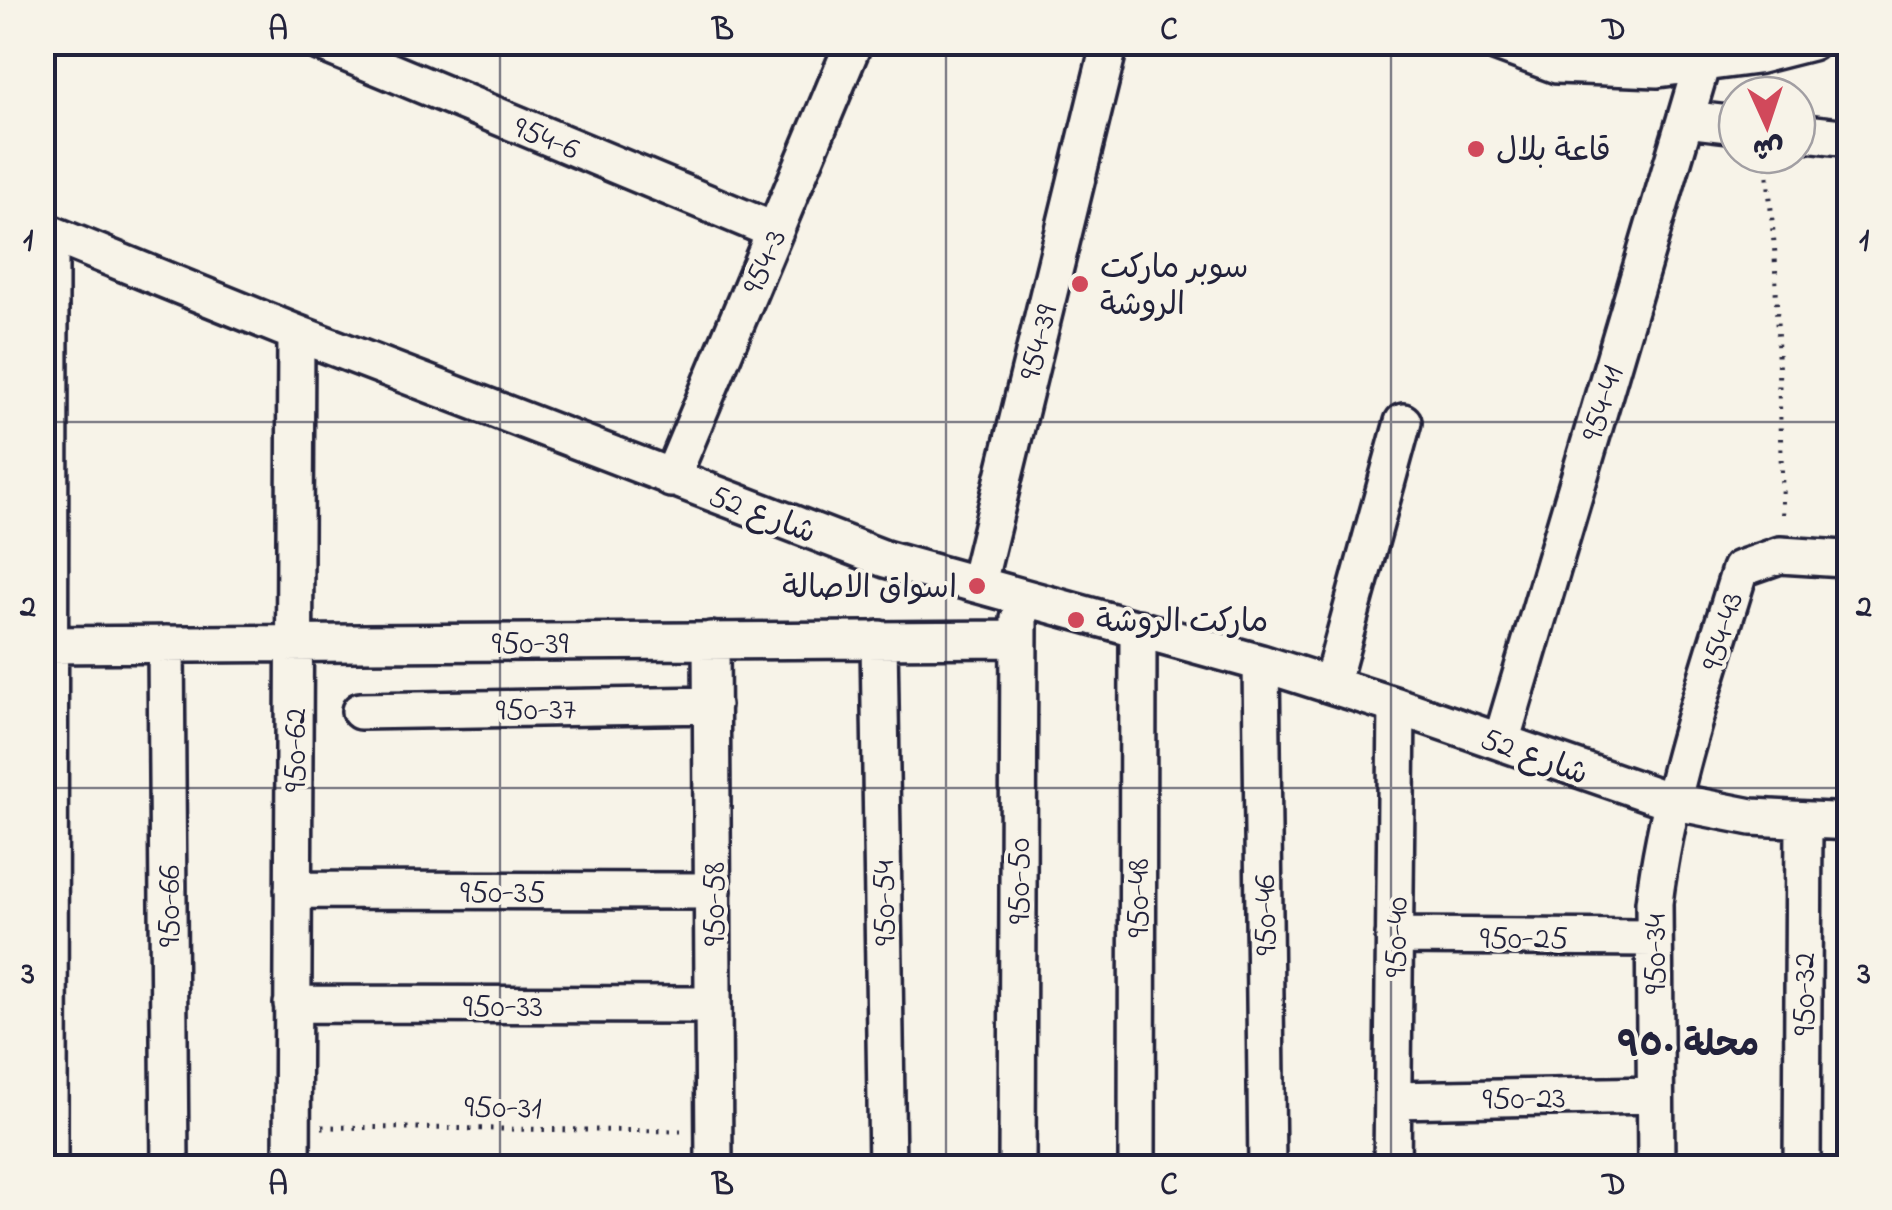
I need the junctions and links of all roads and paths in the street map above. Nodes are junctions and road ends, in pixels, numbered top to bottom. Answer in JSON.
{"nodes":[{"id":1,"x":318,"y":42,"type":"edge"},
{"id":2,"x":854,"y":42,"type":"edge"},
{"id":3,"x":1110,"y":42,"type":"edge"},
{"id":4,"x":1494,"y":42,"type":"edge"},
{"id":5,"x":1811,"y":42,"type":"edge"},
{"id":6,"x":1702,"y":63,"type":"junction"},
{"id":7,"x":1686,"y":119,"type":"junction"},
{"id":8,"x":1717,"y":123,"type":"edge"},
{"id":9,"x":1817,"y":134,"type":"edge"},
{"id":10,"x":1850,"y":138,"type":"edge"},
{"id":11,"x":1768,"y":175,"type":"edge"},
{"id":12,"x":46,"y":231,"type":"edge"},
{"id":13,"x":775,"y":231,"type":"junction"},
{"id":14,"x":296,"y":333,"type":"junction"},
{"id":15,"x":1402,"y":422,"type":"dead end"},
{"id":16,"x":671,"y":478,"type":"junction"},
{"id":17,"x":1783,"y":534,"type":"dead end"},
{"id":18,"x":1850,"y":562,"type":"edge"},
{"id":19,"x":978,"y":583,"type":"junction"},
{"id":20,"x":1019,"y":595,"type":"junction"},
{"id":21,"x":1138,"y":628,"type":"junction"},
{"id":22,"x":1018,"y":638,"type":"junction"},
{"id":23,"x":879,"y":639,"type":"junction"},
{"id":24,"x":712,"y":640,"type":"junction"},
{"id":25,"x":294,"y":643,"type":"junction"},
{"id":26,"x":46,"y":644,"type":"edge"},
{"id":27,"x":166,"y":644,"type":"junction"},
{"id":28,"x":1261,"y":662,"type":"junction"},
{"id":29,"x":1331,"y":685,"type":"junction"},
{"id":30,"x":712,"y":704,"type":"junction"},
{"id":31,"x":1397,"y":706,"type":"junction"},
{"id":32,"x":360,"y":711,"type":"dead end"},
{"id":33,"x":1500,"y":742,"type":"junction"},
{"id":34,"x":1671,"y":801,"type":"junction"},
{"id":35,"x":1804,"y":821,"type":"junction"},
{"id":36,"x":1850,"y":822,"type":"edge"},
{"id":37,"x":293,"y":890,"type":"junction"},
{"id":38,"x":712,"y":891,"type":"junction"},
{"id":39,"x":1394,"y":936,"type":"junction"},
{"id":40,"x":1654,"y":938,"type":"junction"},
{"id":41,"x":292,"y":1004,"type":"junction"},
{"id":42,"x":713,"y":1005,"type":"junction"},
{"id":43,"x":1655,"y":1095,"type":"junction"},
{"id":44,"x":1393,"y":1100,"type":"junction"},
{"id":45,"x":292,"y":1127,"type":"junction"},
{"id":46,"x":714,"y":1131,"type":"junction"},
{"id":47,"x":49,"y":1168,"type":"edge"},
{"id":48,"x":170,"y":1168,"type":"edge"},
{"id":49,"x":292,"y":1168,"type":"edge"},
{"id":50,"x":714,"y":1168,"type":"edge"},
{"id":51,"x":887,"y":1168,"type":"edge"},
{"id":52,"x":1017,"y":1168,"type":"edge"},
{"id":53,"x":1137,"y":1168,"type":"edge"},
{"id":54,"x":1267,"y":1168,"type":"edge"},
{"id":55,"x":1392,"y":1168,"type":"edge"},
{"id":56,"x":1656,"y":1168,"type":"edge"},
{"id":57,"x":1802,"y":1168,"type":"edge"}],
"edges":[{"from":1,"to":13,"type":"street","name":"954-6"},
{"from":2,"to":13,"type":"street","name":"954-3"},
{"from":3,"to":19,"type":"street","name":"954-39"},
{"from":4,"to":6,"type":"street"},
{"from":5,"to":6,"type":"street"},
{"from":6,"to":7,"type":"street","name":"954-41"},
{"from":7,"to":8,"type":"street"},
{"from":7,"to":33,"type":"street","name":"954-41"},
{"from":9,"to":10,"type":"street"},
{"from":11,"to":17,"type":"path"},
{"from":12,"to":14,"type":"street","name":"شارع 52"},
{"from":12,"to":26,"type":"street"},
{"from":13,"to":16,"type":"street","name":"954-3"},
{"from":14,"to":16,"type":"street","name":"شارع 52"},
{"from":14,"to":25,"type":"street","name":"950-62"},
{"from":15,"to":29,"type":"street"},
{"from":16,"to":19,"type":"street","name":"شارع 52"},
{"from":18,"to":34,"type":"street","name":"954-43"},
{"from":19,"to":20,"type":"street","name":"شارع 52"},
{"from":20,"to":21,"type":"street","name":"شارع 52"},
{"from":20,"to":22,"type":"street","name":"950-50"},
{"from":21,"to":28,"type":"street","name":"شارع 52"},
{"from":21,"to":53,"type":"street","name":"950-48"},
{"from":22,"to":23,"type":"street","name":"950-39"},
{"from":22,"to":52,"type":"street","name":"950-50"},
{"from":23,"to":24,"type":"street","name":"950-39"},
{"from":23,"to":51,"type":"street","name":"950-54"},
{"from":24,"to":25,"type":"street","name":"950-39"},
{"from":24,"to":30,"type":"street","name":"950-58"},
{"from":25,"to":27,"type":"street","name":"950-39"},
{"from":25,"to":37,"type":"street","name":"950-62"},
{"from":26,"to":27,"type":"street","name":"950-39"},
{"from":26,"to":47,"type":"street"},
{"from":27,"to":48,"type":"street","name":"950-66"},
{"from":28,"to":29,"type":"street","name":"شارع 52"},
{"from":28,"to":54,"type":"street","name":"950-46"},
{"from":29,"to":31,"type":"street","name":"شارع 52"},
{"from":30,"to":32,"type":"street","name":"950-37"},
{"from":30,"to":38,"type":"street","name":"950-58"},
{"from":31,"to":33,"type":"street","name":"شارع 52"},
{"from":31,"to":39,"type":"street","name":"950-40"},
{"from":33,"to":34,"type":"street","name":"شارع 52"},
{"from":34,"to":35,"type":"street","name":"شارع 52"},
{"from":34,"to":40,"type":"street","name":"950-34"},
{"from":35,"to":36,"type":"street","name":"شارع 52"},
{"from":35,"to":57,"type":"street","name":"950-32"},
{"from":37,"to":38,"type":"street","name":"950-35"},
{"from":37,"to":41,"type":"street","name":"950-62"},
{"from":38,"to":42,"type":"street","name":"950-58"},
{"from":39,"to":40,"type":"street","name":"950-25"},
{"from":39,"to":44,"type":"street","name":"950-40"},
{"from":40,"to":43,"type":"street","name":"950-34"},
{"from":41,"to":42,"type":"street","name":"950-33"},
{"from":41,"to":45,"type":"street","name":"950-62"},
{"from":42,"to":46,"type":"street","name":"950-58"},
{"from":43,"to":44,"type":"street","name":"950-23"},
{"from":43,"to":56,"type":"street","name":"950-34"},
{"from":44,"to":55,"type":"street","name":"950-40"},
{"from":45,"to":46,"type":"path","name":"950-31"},
{"from":45,"to":49,"type":"street","name":"950-62"},
{"from":46,"to":50,"type":"street","name":"950-58"}]}
